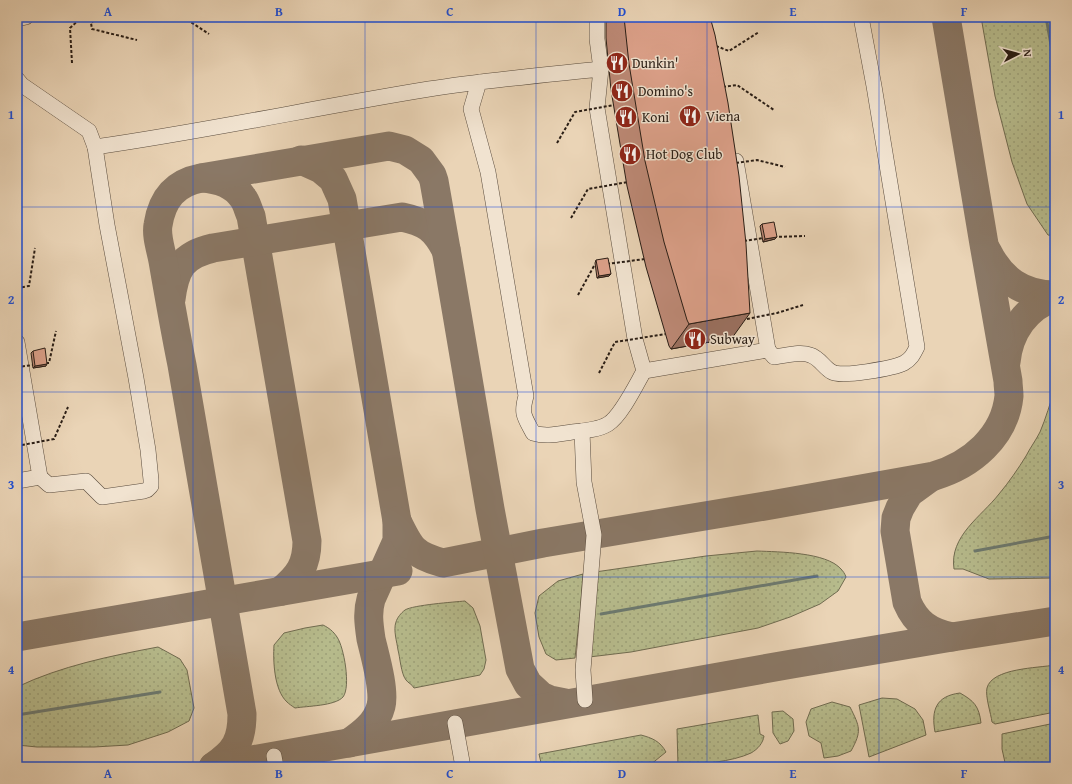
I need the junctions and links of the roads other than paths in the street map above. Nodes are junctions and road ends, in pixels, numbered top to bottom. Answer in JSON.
{"nodes":[{"id":1,"x":26,"y":17,"type":"edge"},
{"id":2,"x":597,"y":17,"type":"edge"},
{"id":3,"x":861,"y":17,"type":"edge"},
{"id":4,"x":17,"y":19,"type":"edge"},
{"id":5,"x":601,"y":69,"type":"junction"},
{"id":6,"x":19,"y":82,"type":"edge"},
{"id":7,"x":479,"y":82,"type":"junction"},
{"id":8,"x":94,"y":147,"type":"junction"},
{"id":9,"x":733,"y":159,"type":"edge"},
{"id":10,"x":17,"y":342,"type":"edge"},
{"id":11,"x":768,"y":350,"type":"junction"},
{"id":12,"x":24,"y":366,"type":"edge"},
{"id":13,"x":644,"y":371,"type":"junction"},
{"id":14,"x":582,"y":431,"type":"junction"},
{"id":15,"x":40,"y":477,"type":"junction"},
{"id":16,"x":17,"y":481,"type":"edge"},
{"id":17,"x":585,"y":700,"type":"dead end"},
{"id":18,"x":455,"y":723,"type":"dead end"},
{"id":19,"x":463,"y":767,"type":"edge"}],
"edges":[{"from":1,"to":4,"type":"lane"},
{"from":2,"to":5,"type":"lane"},
{"from":3,"to":11,"type":"lane"},
{"from":5,"to":7,"type":"lane"},
{"from":5,"to":13,"type":"lane"},
{"from":6,"to":8,"type":"lane"},
{"from":7,"to":8,"type":"lane"},
{"from":7,"to":14,"type":"lane"},
{"from":8,"to":15,"type":"lane"},
{"from":9,"to":11,"type":"lane"},
{"from":10,"to":12,"type":"lane"},
{"from":11,"to":13,"type":"lane"},
{"from":12,"to":15,"type":"lane"},
{"from":13,"to":14,"type":"lane"},
{"from":14,"to":17,"type":"lane"},
{"from":15,"to":16,"type":"lane"},
{"from":18,"to":19,"type":"lane"}]}
